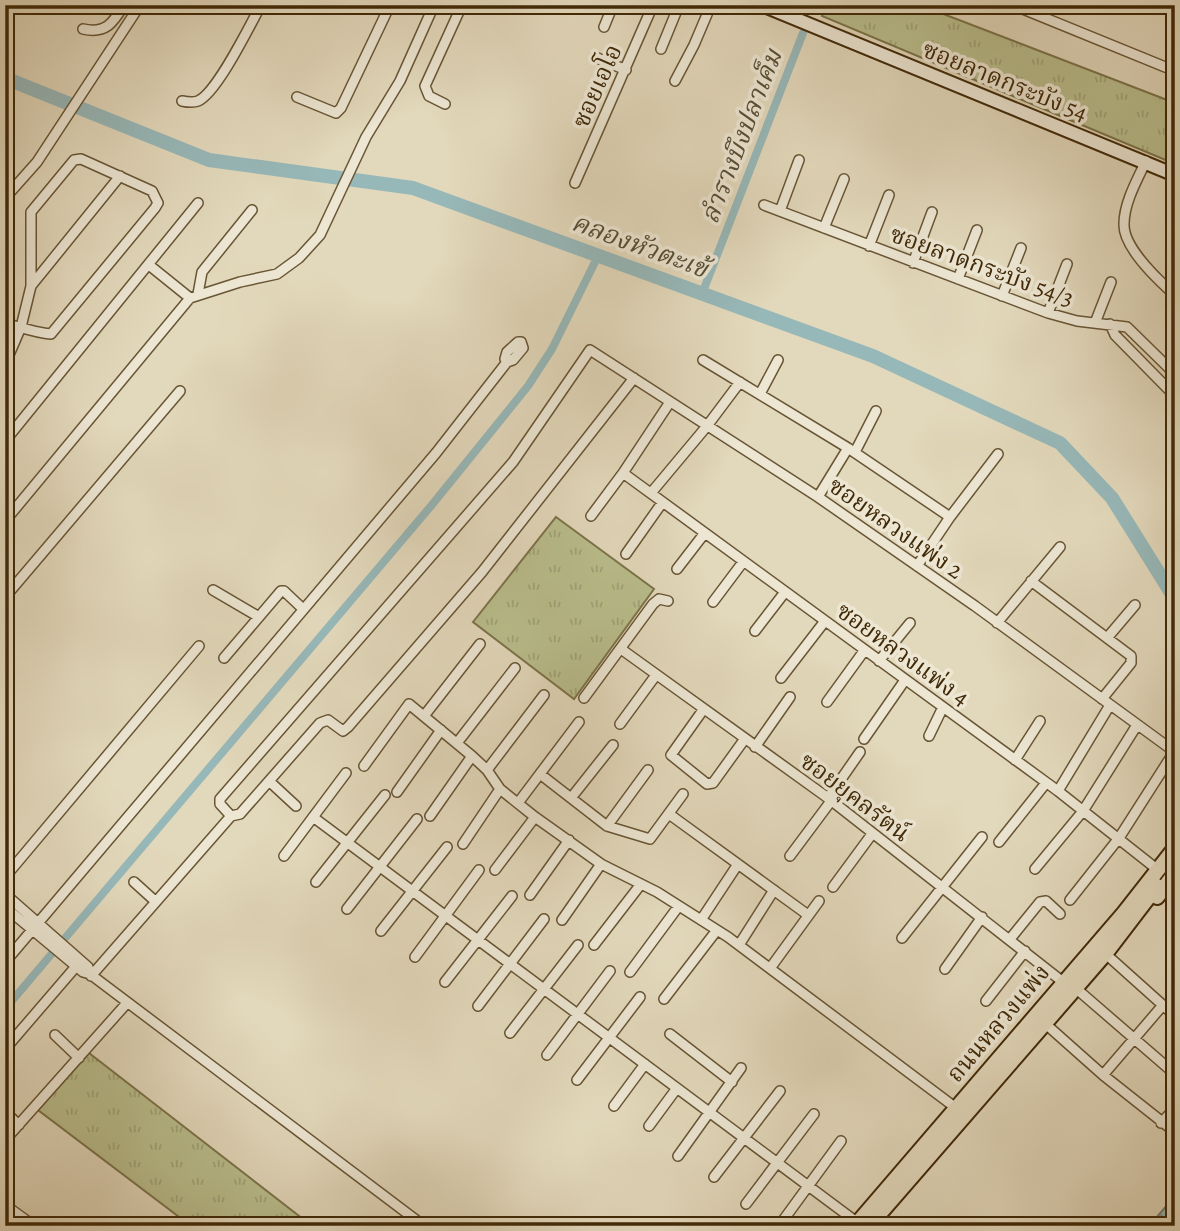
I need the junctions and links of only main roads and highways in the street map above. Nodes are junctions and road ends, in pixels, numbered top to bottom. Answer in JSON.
{"nodes":[{"id":1,"x":762,"y":5,"type":"edge"},
{"id":2,"x":778,"y":5,"type":"edge"},
{"id":3,"x":818,"y":28,"type":"junction"},
{"id":4,"x":1175,"y":175,"type":"edge"},
{"id":5,"x":1175,"y":837,"type":"edge"},
{"id":6,"x":1175,"y":848,"type":"edge"},
{"id":7,"x":1175,"y":856,"type":"edge"},
{"id":8,"x":1159,"y":869,"type":"junction"},
{"id":9,"x":1174,"y":872,"type":"edge"},
{"id":10,"x":861,"y":1225,"type":"edge"},
{"id":11,"x":879,"y":1226,"type":"edge"}],
"edges":[{"from":1,"to":3,"type":"main road"},
{"from":2,"to":3,"type":"main road"},
{"from":3,"to":4,"type":"main road","name":"ซอยลาดกระบัง 54"},
{"from":5,"to":8,"type":"main road"},
{"from":6,"to":8,"type":"main road","name":"ถนนหลวงแพ่ง"},
{"from":7,"to":10,"type":"main road"},
{"from":8,"to":10,"type":"main road","name":"ถนนหลวงแพ่ง"},
{"from":9,"to":10,"type":"main road"},
{"from":9,"to":11,"type":"main road","name":"ถนนหลวงแพ่ง"}]}
